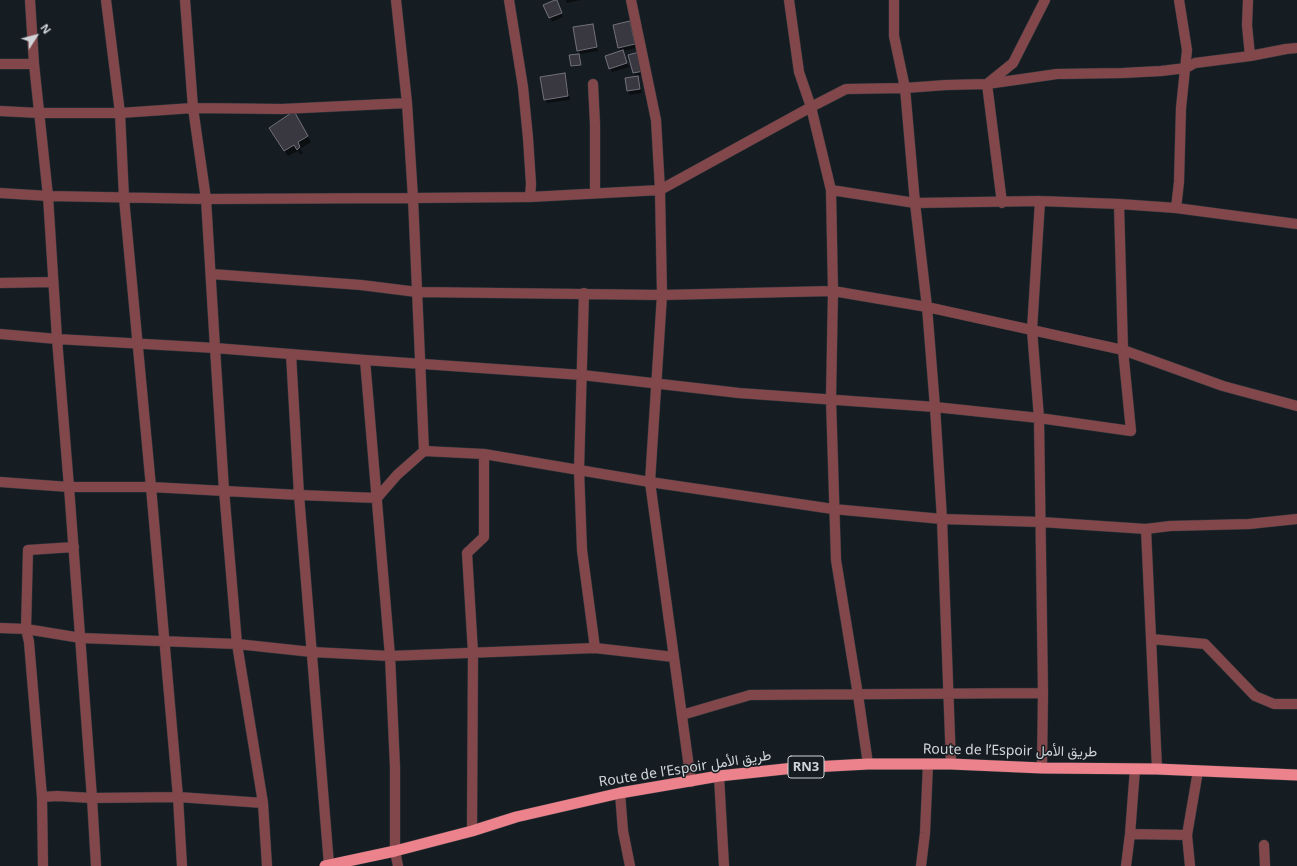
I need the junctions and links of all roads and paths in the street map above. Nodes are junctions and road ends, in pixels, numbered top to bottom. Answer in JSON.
{"nodes":[{"id":1,"x":30,"y":0,"type":"edge"},
{"id":2,"x":106,"y":0,"type":"edge"},
{"id":3,"x":185,"y":0,"type":"edge"},
{"id":4,"x":396,"y":0,"type":"edge"},
{"id":5,"x":509,"y":0,"type":"edge"},
{"id":6,"x":631,"y":0,"type":"edge"},
{"id":7,"x":789,"y":0,"type":"edge"},
{"id":8,"x":894,"y":0,"type":"edge"},
{"id":9,"x":1045,"y":0,"type":"edge"},
{"id":10,"x":1179,"y":0,"type":"edge"},
{"id":11,"x":1248,"y":0,"type":"edge"},
{"id":12,"x":1297,"y":48,"type":"edge"},
{"id":13,"x":1250,"y":56,"type":"junction"},
{"id":14,"x":0,"y":64,"type":"edge"},
{"id":15,"x":34,"y":64,"type":"junction"},
{"id":16,"x":1186,"y":68,"type":"junction"},
{"id":17,"x":593,"y":84,"type":"dead end"},
{"id":18,"x":987,"y":84,"type":"junction"},
{"id":19,"x":905,"y":88,"type":"junction"},
{"id":20,"x":407,"y":103,"type":"junction"},
{"id":21,"x":811,"y":107,"type":"junction"},
{"id":22,"x":193,"y":108,"type":"junction"},
{"id":23,"x":0,"y":111,"type":"edge"},
{"id":24,"x":39,"y":113,"type":"junction"},
{"id":25,"x":120,"y":113,"type":"junction"},
{"id":26,"x":660,"y":190,"type":"junction"},
{"id":27,"x":831,"y":190,"type":"junction"},
{"id":28,"x":0,"y":193,"type":"edge"},
{"id":29,"x":595,"y":193,"type":"junction"},
{"id":30,"x":48,"y":196,"type":"junction"},
{"id":31,"x":530,"y":196,"type":"junction"},
{"id":32,"x":124,"y":198,"type":"junction"},
{"id":33,"x":413,"y":198,"type":"junction"},
{"id":34,"x":206,"y":199,"type":"junction"},
{"id":35,"x":1040,"y":201,"type":"junction"},
{"id":36,"x":915,"y":203,"type":"junction"},
{"id":37,"x":1002,"y":203,"type":"junction"},
{"id":38,"x":1119,"y":204,"type":"junction"},
{"id":39,"x":1176,"y":208,"type":"junction"},
{"id":40,"x":1297,"y":224,"type":"edge"},
{"id":41,"x":210,"y":274,"type":"junction"},
{"id":42,"x":53,"y":282,"type":"junction"},
{"id":43,"x":0,"y":283,"type":"edge"},
{"id":44,"x":833,"y":291,"type":"junction"},
{"id":45,"x":417,"y":292,"type":"junction"},
{"id":46,"x":584,"y":293,"type":"junction"},
{"id":47,"x":662,"y":295,"type":"junction"},
{"id":48,"x":927,"y":307,"type":"junction"},
{"id":49,"x":1032,"y":330,"type":"junction"},
{"id":50,"x":0,"y":334,"type":"edge"},
{"id":51,"x":57,"y":339,"type":"junction"},
{"id":52,"x":138,"y":344,"type":"junction"},
{"id":53,"x":214,"y":348,"type":"junction"},
{"id":54,"x":1123,"y":350,"type":"junction"},
{"id":55,"x":291,"y":354,"type":"junction"},
{"id":56,"x":365,"y":360,"type":"junction"},
{"id":57,"x":421,"y":364,"type":"junction"},
{"id":58,"x":582,"y":375,"type":"junction"},
{"id":59,"x":656,"y":384,"type":"junction"},
{"id":60,"x":831,"y":399,"type":"junction"},
{"id":61,"x":1297,"y":406,"type":"edge"},
{"id":62,"x":935,"y":407,"type":"junction"},
{"id":63,"x":1039,"y":418,"type":"junction"},
{"id":64,"x":424,"y":451,"type":"junction"},
{"id":65,"x":484,"y":454,"type":"junction"},
{"id":66,"x":579,"y":470,"type":"junction"},
{"id":67,"x":0,"y":482,"type":"edge"},
{"id":68,"x":650,"y":482,"type":"junction"},
{"id":69,"x":70,"y":487,"type":"junction"},
{"id":70,"x":151,"y":487,"type":"junction"},
{"id":71,"x":224,"y":490,"type":"junction"},
{"id":72,"x":299,"y":495,"type":"junction"},
{"id":73,"x":377,"y":498,"type":"junction"},
{"id":74,"x":834,"y":509,"type":"junction"},
{"id":75,"x":942,"y":519,"type":"junction"},
{"id":76,"x":1297,"y":519,"type":"edge"},
{"id":77,"x":1041,"y":522,"type":"junction"},
{"id":78,"x":1146,"y":529,"type":"junction"},
{"id":79,"x":74,"y":546,"type":"junction"},
{"id":80,"x":0,"y":628,"type":"edge"},
{"id":81,"x":26,"y":629,"type":"junction"},
{"id":82,"x":81,"y":638,"type":"junction"},
{"id":83,"x":1151,"y":639,"type":"junction"},
{"id":84,"x":164,"y":641,"type":"junction"},
{"id":85,"x":237,"y":644,"type":"junction"},
{"id":86,"x":595,"y":648,"type":"junction"},
{"id":87,"x":312,"y":652,"type":"junction"},
{"id":88,"x":473,"y":653,"type":"junction"},
{"id":89,"x":390,"y":656,"type":"junction"},
{"id":90,"x":674,"y":658,"type":"junction"},
{"id":91,"x":948,"y":693,"type":"junction"},
{"id":92,"x":1043,"y":693,"type":"junction"},
{"id":93,"x":858,"y":695,"type":"junction"},
{"id":94,"x":1297,"y":704,"type":"edge"},
{"id":95,"x":682,"y":714,"type":"junction"},
{"id":96,"x":868,"y":764,"type":"junction"},
{"id":97,"x":928,"y":764,"type":"junction"},
{"id":98,"x":950,"y":764,"type":"junction"},
{"id":99,"x":1042,"y":768,"type":"junction"},
{"id":100,"x":1135,"y":769,"type":"junction"},
{"id":101,"x":1157,"y":769,"type":"junction"},
{"id":102,"x":1198,"y":771,"type":"junction"},
{"id":103,"x":1297,"y":775,"type":"edge"},
{"id":104,"x":719,"y":776,"type":"junction"},
{"id":105,"x":691,"y":782,"type":"junction"},
{"id":106,"x":620,"y":793,"type":"junction"},
{"id":107,"x":42,"y":797,"type":"junction"},
{"id":108,"x":178,"y":797,"type":"junction"},
{"id":109,"x":92,"y":798,"type":"junction"},
{"id":110,"x":262,"y":803,"type":"junction"},
{"id":111,"x":472,"y":831,"type":"junction"},
{"id":112,"x":1130,"y":834,"type":"junction"},
{"id":113,"x":1187,"y":835,"type":"junction"},
{"id":114,"x":1264,"y":845,"type":"dead end"},
{"id":115,"x":395,"y":851,"type":"junction"},
{"id":116,"x":43,"y":866,"type":"edge"},
{"id":117,"x":96,"y":866,"type":"edge"},
{"id":118,"x":182,"y":866,"type":"edge"},
{"id":119,"x":267,"y":866,"type":"edge"},
{"id":120,"x":327,"y":866,"type":"edge"},
{"id":121,"x":398,"y":866,"type":"edge"},
{"id":122,"x":630,"y":866,"type":"edge"},
{"id":123,"x":724,"y":866,"type":"edge"},
{"id":124,"x":921,"y":866,"type":"edge"},
{"id":125,"x":1126,"y":866,"type":"edge"},
{"id":126,"x":1190,"y":866,"type":"edge"},
{"id":127,"x":1265,"y":866,"type":"edge"}],
"edges":[{"from":1,"to":15,"type":"street"},
{"from":2,"to":25,"type":"street"},
{"from":3,"to":22,"type":"street"},
{"from":4,"to":20,"type":"street"},
{"from":5,"to":31,"type":"street"},
{"from":6,"to":26,"type":"street"},
{"from":7,"to":21,"type":"street"},
{"from":8,"to":19,"type":"street"},
{"from":9,"to":18,"type":"street"},
{"from":10,"to":16,"type":"street"},
{"from":11,"to":13,"type":"street"},
{"from":12,"to":13,"type":"street"},
{"from":13,"to":16,"type":"street"},
{"from":14,"to":15,"type":"street"},
{"from":15,"to":24,"type":"street"},
{"from":16,"to":18,"type":"street"},
{"from":16,"to":39,"type":"street"},
{"from":17,"to":29,"type":"street"},
{"from":18,"to":19,"type":"street"},
{"from":18,"to":37,"type":"street"},
{"from":19,"to":21,"type":"street"},
{"from":19,"to":36,"type":"street"},
{"from":20,"to":22,"type":"street"},
{"from":20,"to":33,"type":"street"},
{"from":21,"to":26,"type":"street"},
{"from":21,"to":27,"type":"street"},
{"from":22,"to":25,"type":"street"},
{"from":22,"to":34,"type":"street"},
{"from":23,"to":24,"type":"street"},
{"from":24,"to":25,"type":"street"},
{"from":24,"to":30,"type":"street"},
{"from":25,"to":32,"type":"street"},
{"from":26,"to":29,"type":"street"},
{"from":26,"to":47,"type":"street"},
{"from":27,"to":36,"type":"street"},
{"from":27,"to":44,"type":"street"},
{"from":28,"to":30,"type":"street"},
{"from":29,"to":31,"type":"street"},
{"from":30,"to":32,"type":"street"},
{"from":30,"to":42,"type":"street"},
{"from":31,"to":33,"type":"street"},
{"from":32,"to":34,"type":"street"},
{"from":32,"to":52,"type":"street"},
{"from":33,"to":34,"type":"street"},
{"from":33,"to":45,"type":"street"},
{"from":34,"to":41,"type":"street"},
{"from":35,"to":37,"type":"street"},
{"from":35,"to":38,"type":"street"},
{"from":35,"to":49,"type":"street"},
{"from":36,"to":37,"type":"street"},
{"from":36,"to":48,"type":"street"},
{"from":38,"to":39,"type":"street"},
{"from":38,"to":54,"type":"street"},
{"from":39,"to":40,"type":"street"},
{"from":41,"to":45,"type":"street"},
{"from":41,"to":53,"type":"street"},
{"from":42,"to":43,"type":"street"},
{"from":42,"to":51,"type":"street"},
{"from":44,"to":47,"type":"street"},
{"from":44,"to":48,"type":"street"},
{"from":44,"to":60,"type":"street"},
{"from":45,"to":46,"type":"street"},
{"from":45,"to":57,"type":"street"},
{"from":46,"to":47,"type":"street"},
{"from":46,"to":58,"type":"street"},
{"from":47,"to":59,"type":"street"},
{"from":48,"to":49,"type":"street"},
{"from":48,"to":62,"type":"street"},
{"from":49,"to":54,"type":"street"},
{"from":49,"to":63,"type":"street"},
{"from":50,"to":51,"type":"street"},
{"from":51,"to":52,"type":"street"},
{"from":51,"to":69,"type":"street"},
{"from":52,"to":53,"type":"street"},
{"from":52,"to":70,"type":"street"},
{"from":53,"to":55,"type":"street"},
{"from":53,"to":71,"type":"street"},
{"from":54,"to":61,"type":"street"},
{"from":54,"to":63,"type":"street"},
{"from":55,"to":56,"type":"street"},
{"from":55,"to":72,"type":"street"},
{"from":56,"to":57,"type":"street"},
{"from":56,"to":73,"type":"street"},
{"from":57,"to":58,"type":"street"},
{"from":57,"to":64,"type":"street"},
{"from":58,"to":59,"type":"street"},
{"from":58,"to":66,"type":"street"},
{"from":59,"to":60,"type":"street"},
{"from":59,"to":68,"type":"street"},
{"from":60,"to":62,"type":"street"},
{"from":60,"to":74,"type":"street"},
{"from":62,"to":63,"type":"street"},
{"from":62,"to":75,"type":"street"},
{"from":63,"to":77,"type":"street"},
{"from":64,"to":65,"type":"street"},
{"from":64,"to":73,"type":"street"},
{"from":65,"to":66,"type":"street"},
{"from":65,"to":88,"type":"street"},
{"from":66,"to":68,"type":"street"},
{"from":66,"to":86,"type":"street"},
{"from":67,"to":69,"type":"street"},
{"from":68,"to":74,"type":"street"},
{"from":68,"to":90,"type":"street"},
{"from":69,"to":70,"type":"street"},
{"from":69,"to":79,"type":"street"},
{"from":70,"to":71,"type":"street"},
{"from":70,"to":84,"type":"street"},
{"from":71,"to":72,"type":"street"},
{"from":71,"to":85,"type":"street"},
{"from":72,"to":73,"type":"street"},
{"from":72,"to":87,"type":"street"},
{"from":73,"to":89,"type":"street"},
{"from":74,"to":75,"type":"street"},
{"from":74,"to":93,"type":"street"},
{"from":75,"to":77,"type":"street"},
{"from":75,"to":91,"type":"street"},
{"from":76,"to":78,"type":"street"},
{"from":77,"to":78,"type":"street"},
{"from":77,"to":92,"type":"street"},
{"from":78,"to":83,"type":"street"},
{"from":79,"to":81,"type":"street"},
{"from":79,"to":82,"type":"street"},
{"from":80,"to":81,"type":"street"},
{"from":81,"to":82,"type":"street"},
{"from":81,"to":107,"type":"street"},
{"from":82,"to":84,"type":"street"},
{"from":82,"to":109,"type":"street"},
{"from":83,"to":94,"type":"street"},
{"from":83,"to":101,"type":"street"},
{"from":84,"to":85,"type":"street"},
{"from":84,"to":108,"type":"street"},
{"from":85,"to":87,"type":"street"},
{"from":85,"to":110,"type":"street"},
{"from":86,"to":88,"type":"street"},
{"from":86,"to":90,"type":"street"},
{"from":87,"to":89,"type":"street"},
{"from":87,"to":120,"type":"street"},
{"from":88,"to":89,"type":"street"},
{"from":88,"to":111,"type":"street"},
{"from":89,"to":115,"type":"street"},
{"from":90,"to":95,"type":"street"},
{"from":91,"to":92,"type":"street"},
{"from":91,"to":93,"type":"street"},
{"from":91,"to":98,"type":"street"},
{"from":92,"to":99,"type":"street"},
{"from":93,"to":95,"type":"street"},
{"from":93,"to":96,"type":"street"},
{"from":95,"to":105,"type":"street"},
{"from":96,"to":97,"type":"highway","name":"Route de l’Espoir طريق الأمل","number":"RN3"},
{"from":96,"to":104,"type":"highway","name":"Route de l’Espoir طريق الأمل","number":"RN3"},
{"from":97,"to":98,"type":"highway","name":"Route de l’Espoir طريق الأمل","number":"RN3"},
{"from":97,"to":124,"type":"street"},
{"from":98,"to":99,"type":"highway","name":"Route de l’Espoir طريق الأمل","number":"RN3"},
{"from":99,"to":100,"type":"highway","name":"Route de l’Espoir طريق الأمل","number":"RN3"},
{"from":100,"to":101,"type":"highway","name":"Route de l’Espoir طريق الأمل","number":"RN3"},
{"from":100,"to":112,"type":"street"},
{"from":101,"to":102,"type":"highway","name":"Route de l’Espoir طريق الأمل","number":"RN3"},
{"from":102,"to":103,"type":"highway","name":"Route de l’Espoir طريق الأمل","number":"RN3"},
{"from":102,"to":113,"type":"street"},
{"from":104,"to":105,"type":"highway","name":"Route de l’Espoir طريق الأمل","number":"RN3"},
{"from":104,"to":123,"type":"street"},
{"from":105,"to":106,"type":"highway","name":"Route de l’Espoir طريق الأمل","number":"RN3"},
{"from":106,"to":111,"type":"highway","name":"Route de l’Espoir طريق الأمل","number":"RN3"},
{"from":106,"to":122,"type":"street"},
{"from":107,"to":109,"type":"street"},
{"from":107,"to":116,"type":"street"},
{"from":108,"to":109,"type":"street"},
{"from":108,"to":110,"type":"street"},
{"from":108,"to":118,"type":"street"},
{"from":109,"to":117,"type":"street"},
{"from":110,"to":119,"type":"street"},
{"from":111,"to":115,"type":"highway","name":"Route de l’Espoir طريق الأمل","number":"RN3"},
{"from":112,"to":113,"type":"street"},
{"from":112,"to":125,"type":"street"},
{"from":113,"to":126,"type":"street"},
{"from":114,"to":127,"type":"street"},
{"from":115,"to":120,"type":"highway","name":"Route de l’Espoir طريق الأمل","number":"RN3"},
{"from":115,"to":121,"type":"street"}]}
